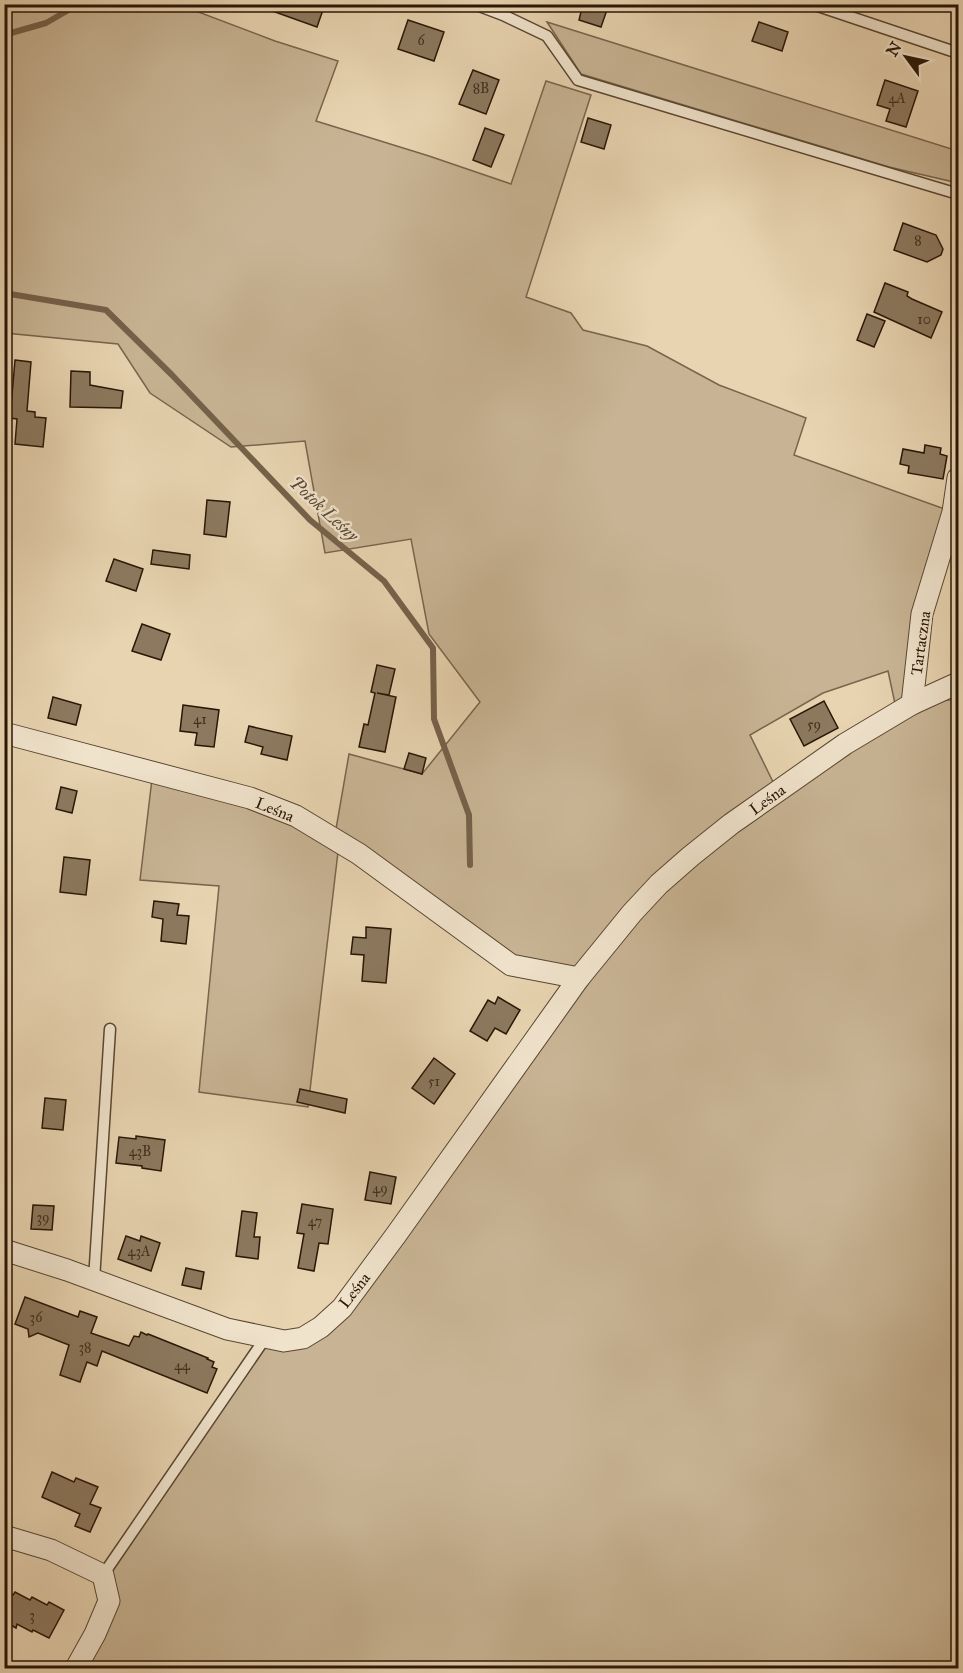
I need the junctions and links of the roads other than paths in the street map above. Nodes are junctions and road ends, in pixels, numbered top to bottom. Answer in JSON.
{"nodes":[{"id":1,"x":474,"y":4,"type":"edge"},
{"id":2,"x":812,"y":4,"type":"edge"},
{"id":3,"x":958,"y":53,"type":"edge"},
{"id":4,"x":958,"y":194,"type":"edge"},
{"id":5,"x":958,"y":478,"type":"edge"},
{"id":6,"x":958,"y":683,"type":"edge"},
{"id":7,"x":912,"y":704,"type":"junction"},
{"id":8,"x":4,"y":733,"type":"edge"},
{"id":9,"x":579,"y":978,"type":"junction"},
{"id":10,"x":110,"y":1029,"type":"dead end"},
{"id":11,"x":4,"y":1250,"type":"edge"},
{"id":12,"x":94,"y":1280,"type":"junction"},
{"id":13,"x":266,"y":1337,"type":"junction"},
{"id":14,"x":4,"y":1536,"type":"edge"},
{"id":15,"x":102,"y":1575,"type":"junction"},
{"id":16,"x":76,"y":1668,"type":"edge"}],
"edges":[{"from":1,"to":4,"type":"lane"},
{"from":2,"to":3,"type":"lane"},
{"from":5,"to":7,"type":"street","name":"Tartaczna"},
{"from":6,"to":7,"type":"street","name":"Leśna"},
{"from":7,"to":9,"type":"street","name":"Leśna"},
{"from":8,"to":9,"type":"street","name":"Leśna"},
{"from":9,"to":13,"type":"street","name":"Leśna"},
{"from":10,"to":12,"type":"lane"},
{"from":11,"to":12,"type":"street","name":"Leśna"},
{"from":12,"to":13,"type":"street","name":"Leśna"},
{"from":13,"to":15,"type":"lane"},
{"from":14,"to":15,"type":"street"},
{"from":15,"to":16,"type":"street"}]}
